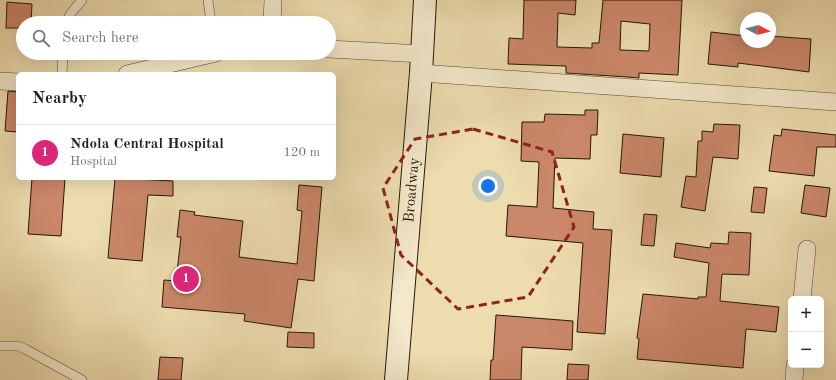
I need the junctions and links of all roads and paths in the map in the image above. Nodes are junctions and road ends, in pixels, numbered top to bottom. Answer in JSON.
{"nodes":[{"id":1,"x":82,"y":0,"type":"edge"},
{"id":2,"x":208,"y":0,"type":"edge"},
{"id":3,"x":273,"y":0,"type":"edge"},
{"id":4,"x":425,"y":0,"type":"edge"},
{"id":5,"x":70,"y":16,"type":"edge"},
{"id":6,"x":210,"y":16,"type":"edge"},
{"id":7,"x":272,"y":16,"type":"edge"},
{"id":8,"x":336,"y":50,"type":"edge"},
{"id":9,"x":63,"y":60,"type":"edge"},
{"id":10,"x":186,"y":60,"type":"edge"},
{"id":11,"x":421,"y":63,"type":"junction"},
{"id":12,"x":62,"y":72,"type":"edge"},
{"id":13,"x":135,"y":72,"type":"edge"},
{"id":14,"x":0,"y":81,"type":"edge"},
{"id":15,"x":16,"y":82,"type":"edge"},
{"id":16,"x":836,"y":102,"type":"edge"},
{"id":17,"x":808,"y":248,"type":"dead end"},
{"id":18,"x":802,"y":296,"type":"edge"},
{"id":19,"x":0,"y":346,"type":"edge"},
{"id":20,"x":796,"y":368,"type":"edge"},
{"id":21,"x":82,"y":380,"type":"edge"},
{"id":22,"x":396,"y":380,"type":"edge"},
{"id":23,"x":794,"y":380,"type":"edge"}],
"edges":[{"from":1,"to":5,"type":"lane"},
{"from":2,"to":6,"type":"lane"},
{"from":3,"to":7,"type":"street"},
{"from":4,"to":11,"type":"main road","name":"Broadway"},
{"from":8,"to":11,"type":"street"},
{"from":9,"to":12,"type":"lane"},
{"from":10,"to":13,"type":"street"},
{"from":11,"to":16,"type":"street"},
{"from":11,"to":22,"type":"main road","name":"Broadway"},
{"from":14,"to":15,"type":"street"},
{"from":17,"to":18,"type":"street"},
{"from":19,"to":21,"type":"lane"},
{"from":20,"to":23,"type":"street"}]}
